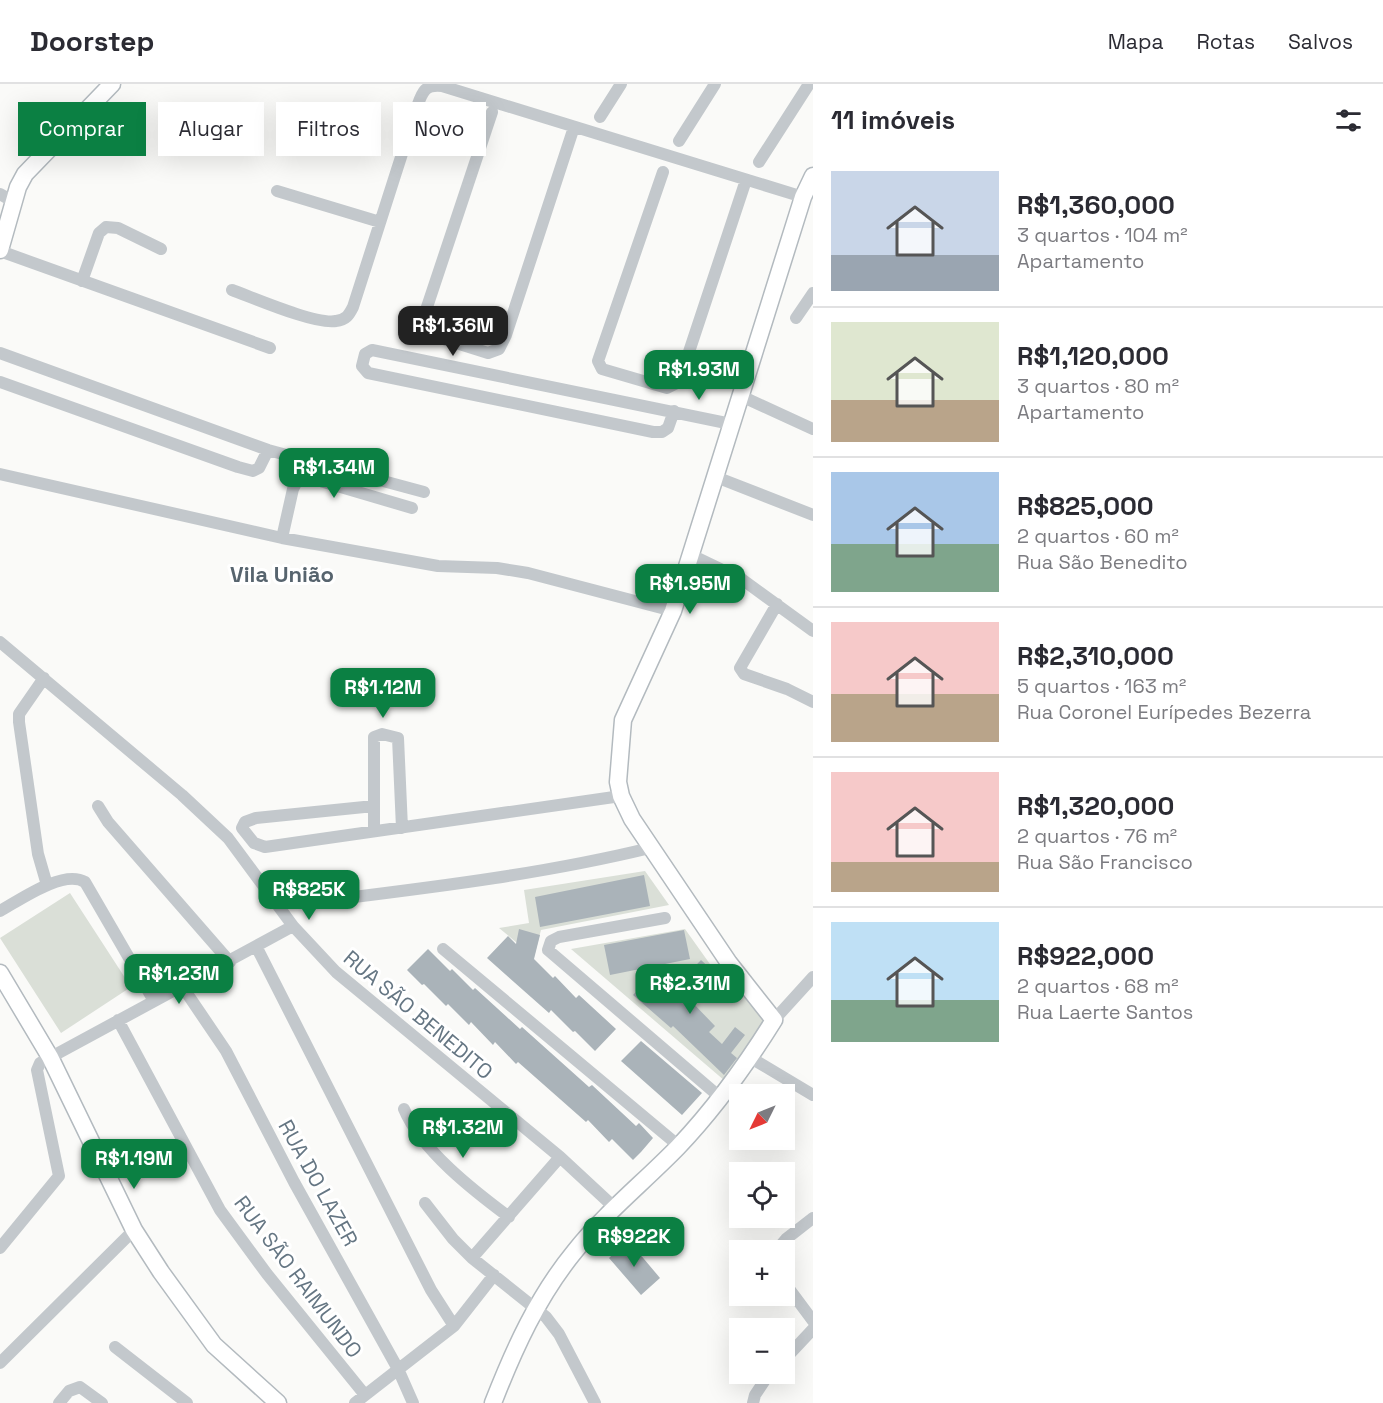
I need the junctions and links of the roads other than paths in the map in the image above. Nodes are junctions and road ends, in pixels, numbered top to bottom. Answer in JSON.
{"nodes":[{"id":1,"x":112,"y":84,"type":"edge"},
{"id":2,"x":621,"y":84,"type":"edge"},
{"id":3,"x":715,"y":84,"type":"edge"},
{"id":4,"x":809,"y":84,"type":"edge"},
{"id":5,"x":492,"y":112,"type":"dead end"},
{"id":6,"x":600,"y":117,"type":"dead end"},
{"id":7,"x":574,"y":127,"type":"junction"},
{"id":8,"x":679,"y":141,"type":"dead end"},
{"id":9,"x":759,"y":162,"type":"dead end"},
{"id":10,"x":663,"y":172,"type":"dead end"},
{"id":11,"x":813,"y":176,"type":"edge"},
{"id":12,"x":746,"y":180,"type":"junction"},
{"id":13,"x":277,"y":191,"type":"dead end"},
{"id":14,"x":803,"y":197,"type":"junction"},
{"id":15,"x":7,"y":198,"type":"edge"},
{"id":16,"x":380,"y":222,"type":"junction"},
{"id":17,"x":161,"y":249,"type":"dead end"},
{"id":18,"x":0,"y":251,"type":"edge"},
{"id":19,"x":81,"y":281,"type":"junction"},
{"id":20,"x":232,"y":290,"type":"dead end"},
{"id":21,"x":813,"y":293,"type":"edge"},
{"id":22,"x":796,"y":318,"type":"dead end"},
{"id":23,"x":270,"y":348,"type":"dead end"},
{"id":24,"x":0,"y":353,"type":"edge"},
{"id":25,"x":0,"y":382,"type":"edge"},
{"id":26,"x":741,"y":396,"type":"junction"},
{"id":27,"x":674,"y":411,"type":"junction"},
{"id":28,"x":731,"y":424,"type":"junction"},
{"id":29,"x":813,"y":429,"type":"edge"},
{"id":30,"x":268,"y":450,"type":"junction"},
{"id":31,"x":0,"y":474,"type":"edge"},
{"id":32,"x":716,"y":477,"type":"junction"},
{"id":33,"x":424,"y":492,"type":"dead end"},
{"id":34,"x":412,"y":508,"type":"dead end"},
{"id":35,"x":813,"y":515,"type":"edge"},
{"id":36,"x":282,"y":538,"type":"junction"},
{"id":37,"x":691,"y":555,"type":"junction"},
{"id":38,"x":777,"y":603,"type":"junction"},
{"id":39,"x":673,"y":611,"type":"junction"},
{"id":40,"x":813,"y":631,"type":"edge"},
{"id":41,"x":0,"y":642,"type":"edge"},
{"id":42,"x":44,"y":678,"type":"junction"},
{"id":43,"x":813,"y":702,"type":"edge"},
{"id":44,"x":621,"y":796,"type":"junction"},
{"id":45,"x":374,"y":806,"type":"junction"},
{"id":46,"x":98,"y":807,"type":"dead end"},
{"id":47,"x":402,"y":828,"type":"junction"},
{"id":48,"x":374,"y":831,"type":"junction"},
{"id":49,"x":650,"y":848,"type":"junction"},
{"id":50,"x":47,"y":885,"type":"junction"},
{"id":51,"x":338,"y":899,"type":"dead end"},
{"id":52,"x":0,"y":911,"type":"edge"},
{"id":53,"x":665,"y":918,"type":"dead end"},
{"id":54,"x":293,"y":926,"type":"junction"},
{"id":55,"x":257,"y":948,"type":"junction"},
{"id":56,"x":443,"y":949,"type":"dead end"},
{"id":57,"x":230,"y":962,"type":"junction"},
{"id":58,"x":0,"y":974,"type":"edge"},
{"id":59,"x":813,"y":977,"type":"edge"},
{"id":60,"x":182,"y":986,"type":"junction"},
{"id":61,"x":154,"y":1001,"type":"junction"},
{"id":62,"x":118,"y":1020,"type":"junction"},
{"id":63,"x":774,"y":1020,"type":"junction"},
{"id":64,"x":50,"y":1057,"type":"junction"},
{"id":65,"x":751,"y":1058,"type":"junction"},
{"id":66,"x":813,"y":1095,"type":"edge"},
{"id":67,"x":721,"y":1098,"type":"junction"},
{"id":68,"x":404,"y":1109,"type":"dead end"},
{"id":69,"x":679,"y":1146,"type":"junction"},
{"id":70,"x":560,"y":1158,"type":"junction"},
{"id":71,"x":425,"y":1203,"type":"dead end"},
{"id":72,"x":615,"y":1208,"type":"junction"},
{"id":73,"x":509,"y":1217,"type":"junction"},
{"id":74,"x":813,"y":1218,"type":"edge"},
{"id":75,"x":134,"y":1230,"type":"junction"},
{"id":76,"x":785,"y":1240,"type":"edge"},
{"id":77,"x":0,"y":1248,"type":"edge"},
{"id":78,"x":472,"y":1258,"type":"junction"},
{"id":79,"x":494,"y":1275,"type":"junction"},
{"id":80,"x":795,"y":1297,"type":"edge"},
{"id":81,"x":535,"y":1308,"type":"junction"},
{"id":82,"x":813,"y":1321,"type":"edge"},
{"id":83,"x":454,"y":1326,"type":"junction"},
{"id":84,"x":813,"y":1329,"type":"edge"},
{"id":85,"x":115,"y":1347,"type":"dead end"},
{"id":86,"x":795,"y":1348,"type":"edge"},
{"id":87,"x":0,"y":1362,"type":"edge"},
{"id":88,"x":398,"y":1369,"type":"junction"},
{"id":89,"x":762,"y":1384,"type":"edge"},
{"id":90,"x":360,"y":1399,"type":"edge"},
{"id":91,"x":59,"y":1403,"type":"edge"},
{"id":92,"x":102,"y":1403,"type":"edge"},
{"id":93,"x":187,"y":1403,"type":"edge"},
{"id":94,"x":278,"y":1403,"type":"edge"},
{"id":95,"x":413,"y":1403,"type":"edge"},
{"id":96,"x":493,"y":1403,"type":"edge"},
{"id":97,"x":595,"y":1403,"type":"edge"},
{"id":98,"x":753,"y":1403,"type":"edge"}],
"edges":[{"from":1,"to":15,"type":"street"},
{"from":2,"to":6,"type":"street"},
{"from":3,"to":8,"type":"street"},
{"from":4,"to":9,"type":"street"},
{"from":5,"to":7,"type":"street"},
{"from":7,"to":12,"type":"street"},
{"from":7,"to":16,"type":"street"},
{"from":10,"to":12,"type":"street"},
{"from":11,"to":14,"type":"street"},
{"from":12,"to":14,"type":"street"},
{"from":13,"to":16,"type":"street"},
{"from":14,"to":26,"type":"street"},
{"from":15,"to":18,"type":"street"},
{"from":16,"to":20,"type":"street"},
{"from":17,"to":19,"type":"street"},
{"from":18,"to":19,"type":"street"},
{"from":19,"to":23,"type":"street"},
{"from":21,"to":22,"type":"street"},
{"from":24,"to":30,"type":"street"},
{"from":25,"to":30,"type":"street"},
{"from":26,"to":28,"type":"street"},
{"from":26,"to":29,"type":"street"},
{"from":27,"to":27,"type":"street"},
{"from":27,"to":28,"type":"street"},
{"from":28,"to":32,"type":"street"},
{"from":30,"to":33,"type":"street"},
{"from":31,"to":36,"type":"street"},
{"from":32,"to":35,"type":"street"},
{"from":32,"to":37,"type":"street"},
{"from":34,"to":36,"type":"street"},
{"from":36,"to":39,"type":"street"},
{"from":37,"to":38,"type":"street"},
{"from":37,"to":39,"type":"street"},
{"from":38,"to":40,"type":"street"},
{"from":38,"to":43,"type":"street"},
{"from":39,"to":44,"type":"street"},
{"from":41,"to":42,"type":"street","name":"RUA SÃO BENEDITO"},
{"from":42,"to":50,"type":"street"},
{"from":42,"to":54,"type":"street","name":"RUA SÃO BENEDITO"},
{"from":44,"to":47,"type":"street"},
{"from":44,"to":49,"type":"street"},
{"from":45,"to":47,"type":"street"},
{"from":45,"to":48,"type":"street"},
{"from":45,"to":48,"type":"street"},
{"from":46,"to":57,"type":"street"},
{"from":47,"to":48,"type":"street"},
{"from":49,"to":51,"type":"street"},
{"from":49,"to":63,"type":"street"},
{"from":50,"to":52,"type":"street"},
{"from":50,"to":61,"type":"street"},
{"from":53,"to":67,"type":"street"},
{"from":54,"to":55,"type":"street"},
{"from":54,"to":70,"type":"street","name":"RUA SÃO BENEDITO"},
{"from":55,"to":57,"type":"street"},
{"from":55,"to":83,"type":"street"},
{"from":56,"to":69,"type":"street"},
{"from":57,"to":60,"type":"street"},
{"from":58,"to":64,"type":"street"},
{"from":59,"to":63,"type":"street"},
{"from":60,"to":61,"type":"street"},
{"from":60,"to":88,"type":"street","name":"RUA DO LAZER"},
{"from":61,"to":62,"type":"street"},
{"from":62,"to":64,"type":"street"},
{"from":62,"to":90,"type":"street","name":"RUA SÃO RAIMUNDO"},
{"from":63,"to":65,"type":"street"},
{"from":64,"to":75,"type":"street"},
{"from":64,"to":77,"type":"street"},
{"from":65,"to":66,"type":"street"},
{"from":65,"to":67,"type":"street"},
{"from":67,"to":69,"type":"street"},
{"from":68,"to":73,"type":"street"},
{"from":69,"to":72,"type":"street"},
{"from":70,"to":72,"type":"street","name":"RUA SÃO BENEDITO"},
{"from":70,"to":73,"type":"street"},
{"from":71,"to":78,"type":"street"},
{"from":72,"to":81,"type":"street"},
{"from":73,"to":78,"type":"street"},
{"from":74,"to":76,"type":"street"},
{"from":75,"to":87,"type":"street"},
{"from":75,"to":94,"type":"street"},
{"from":78,"to":79,"type":"street"},
{"from":79,"to":81,"type":"street"},
{"from":79,"to":83,"type":"street"},
{"from":80,"to":82,"type":"street"},
{"from":81,"to":96,"type":"street"},
{"from":81,"to":97,"type":"street"},
{"from":83,"to":88,"type":"street"},
{"from":84,"to":86,"type":"street"},
{"from":85,"to":93,"type":"street"},
{"from":88,"to":90,"type":"street"},
{"from":88,"to":95,"type":"street","name":"RUA DO LAZER"},
{"from":89,"to":98,"type":"street"},
{"from":91,"to":92,"type":"street"}]}
